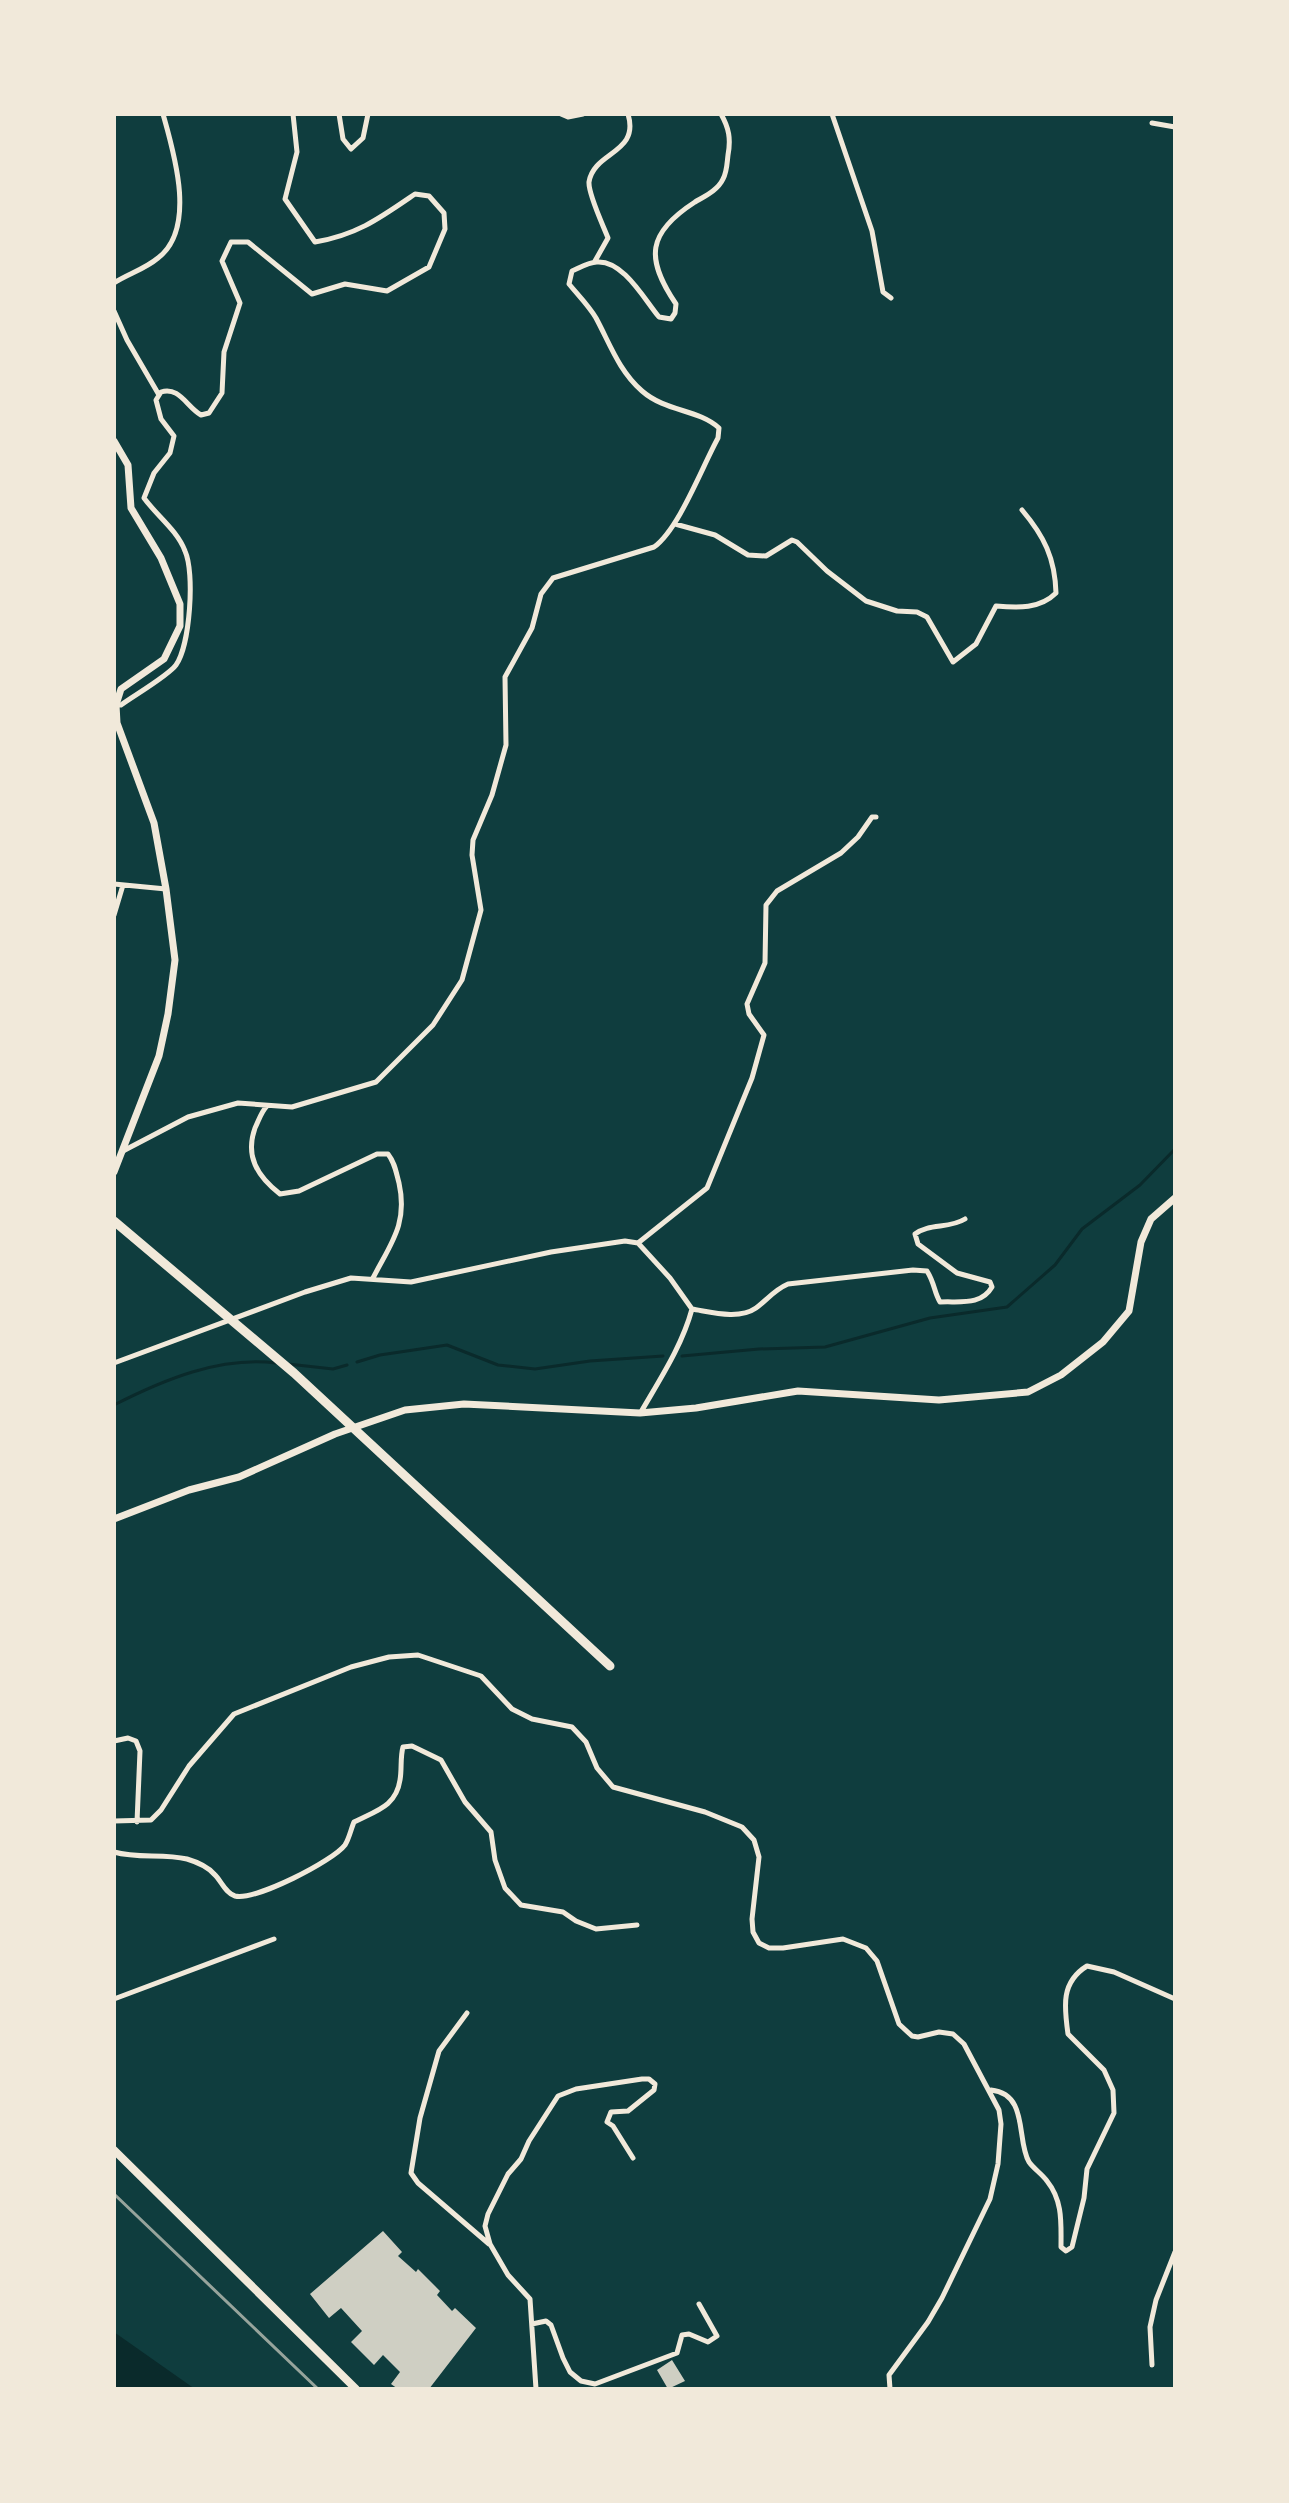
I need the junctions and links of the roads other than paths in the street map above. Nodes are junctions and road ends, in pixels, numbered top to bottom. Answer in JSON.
{"nodes":[{"id":1,"x":163,"y":114,"type":"edge"},
{"id":2,"x":293,"y":114,"type":"edge"},
{"id":3,"x":339,"y":114,"type":"edge"},
{"id":4,"x":368,"y":114,"type":"edge"},
{"id":5,"x":561,"y":114,"type":"edge"},
{"id":6,"x":583,"y":114,"type":"edge"},
{"id":7,"x":628,"y":114,"type":"edge"},
{"id":8,"x":721,"y":114,"type":"edge"},
{"id":9,"x":832,"y":114,"type":"edge"},
{"id":10,"x":1152,"y":123,"type":"dead end"},
{"id":11,"x":1175,"y":127,"type":"edge"},
{"id":12,"x":595,"y":261,"type":"junction"},
{"id":13,"x":114,"y":283,"type":"edge"},
{"id":14,"x":891,"y":298,"type":"dead end"},
{"id":15,"x":114,"y":311,"type":"edge"},
{"id":16,"x":159,"y":395,"type":"junction"},
{"id":17,"x":114,"y":441,"type":"edge"},
{"id":18,"x":1022,"y":510,"type":"dead end"},
{"id":19,"x":675,"y":524,"type":"junction"},
{"id":20,"x":116,"y":705,"type":"edge"},
{"id":21,"x":876,"y":817,"type":"dead end"},
{"id":22,"x":114,"y":884,"type":"edge"},
{"id":23,"x":123,"y":885,"type":"junction"},
{"id":24,"x":166,"y":889,"type":"junction"},
{"id":25,"x":114,"y":915,"type":"edge"},
{"id":26,"x":267,"y":1106,"type":"junction"},
{"id":27,"x":122,"y":1151,"type":"junction"},
{"id":28,"x":114,"y":1172,"type":"edge"},
{"id":29,"x":1175,"y":1198,"type":"edge"},
{"id":30,"x":965,"y":1219,"type":"dead end"},
{"id":31,"x":114,"y":1221,"type":"edge"},
{"id":32,"x":638,"y":1243,"type":"junction"},
{"id":33,"x":373,"y":1278,"type":"junction"},
{"id":34,"x":692,"y":1309,"type":"junction"},
{"id":35,"x":114,"y":1363,"type":"edge"},
{"id":36,"x":640,"y":1413,"type":"junction"},
{"id":37,"x":114,"y":1519,"type":"edge"},
{"id":38,"x":610,"y":1666,"type":"dead end"},
{"id":39,"x":114,"y":1741,"type":"edge"},
{"id":40,"x":114,"y":1821,"type":"edge"},
{"id":41,"x":137,"y":1822,"type":"junction"},
{"id":42,"x":114,"y":1852,"type":"edge"},
{"id":43,"x":637,"y":1925,"type":"dead end"},
{"id":44,"x":274,"y":1939,"type":"dead end"},
{"id":45,"x":114,"y":1999,"type":"edge"},
{"id":46,"x":1175,"y":1999,"type":"edge"},
{"id":47,"x":467,"y":2013,"type":"dead end"},
{"id":48,"x":990,"y":2090,"type":"junction"},
{"id":49,"x":114,"y":2150,"type":"edge"},
{"id":50,"x":633,"y":2158,"type":"dead end"},
{"id":51,"x":490,"y":2244,"type":"junction"},
{"id":52,"x":1175,"y":2252,"type":"edge"},
{"id":53,"x":699,"y":2304,"type":"dead end"},
{"id":54,"x":532,"y":2324,"type":"junction"},
{"id":55,"x":1152,"y":2365,"type":"dead end"},
{"id":56,"x":356,"y":2389,"type":"edge"},
{"id":57,"x":536,"y":2389,"type":"edge"},
{"id":58,"x":890,"y":2389,"type":"edge"}],
"edges":[{"from":1,"to":13,"type":"street"},
{"from":2,"to":16,"type":"street"},
{"from":3,"to":4,"type":"street"},
{"from":5,"to":6,"type":"street"},
{"from":7,"to":12,"type":"street"},
{"from":8,"to":12,"type":"street"},
{"from":9,"to":14,"type":"street"},
{"from":10,"to":11,"type":"street"},
{"from":12,"to":19,"type":"street"},
{"from":15,"to":16,"type":"street"},
{"from":16,"to":20,"type":"street"},
{"from":17,"to":20,"type":"street"},
{"from":18,"to":19,"type":"street"},
{"from":19,"to":26,"type":"street"},
{"from":20,"to":24,"type":"street"},
{"from":21,"to":32,"type":"street"},
{"from":22,"to":23,"type":"street"},
{"from":23,"to":24,"type":"street"},
{"from":23,"to":25,"type":"street"},
{"from":24,"to":27,"type":"street"},
{"from":26,"to":27,"type":"street"},
{"from":26,"to":33,"type":"street"},
{"from":27,"to":28,"type":"street"},
{"from":29,"to":36,"type":"street"},
{"from":30,"to":34,"type":"street"},
{"from":31,"to":38,"type":"highway"},
{"from":32,"to":33,"type":"street"},
{"from":32,"to":34,"type":"street"},
{"from":33,"to":35,"type":"street"},
{"from":34,"to":36,"type":"street"},
{"from":36,"to":37,"type":"street"},
{"from":39,"to":41,"type":"street"},
{"from":40,"to":41,"type":"street"},
{"from":41,"to":48,"type":"street"},
{"from":42,"to":43,"type":"street"},
{"from":44,"to":45,"type":"street"},
{"from":46,"to":48,"type":"street"},
{"from":47,"to":51,"type":"street"},
{"from":48,"to":58,"type":"street"},
{"from":49,"to":56,"type":"main road"},
{"from":50,"to":51,"type":"street"},
{"from":51,"to":54,"type":"street"},
{"from":52,"to":55,"type":"street"},
{"from":53,"to":54,"type":"street"},
{"from":54,"to":57,"type":"street"}]}
